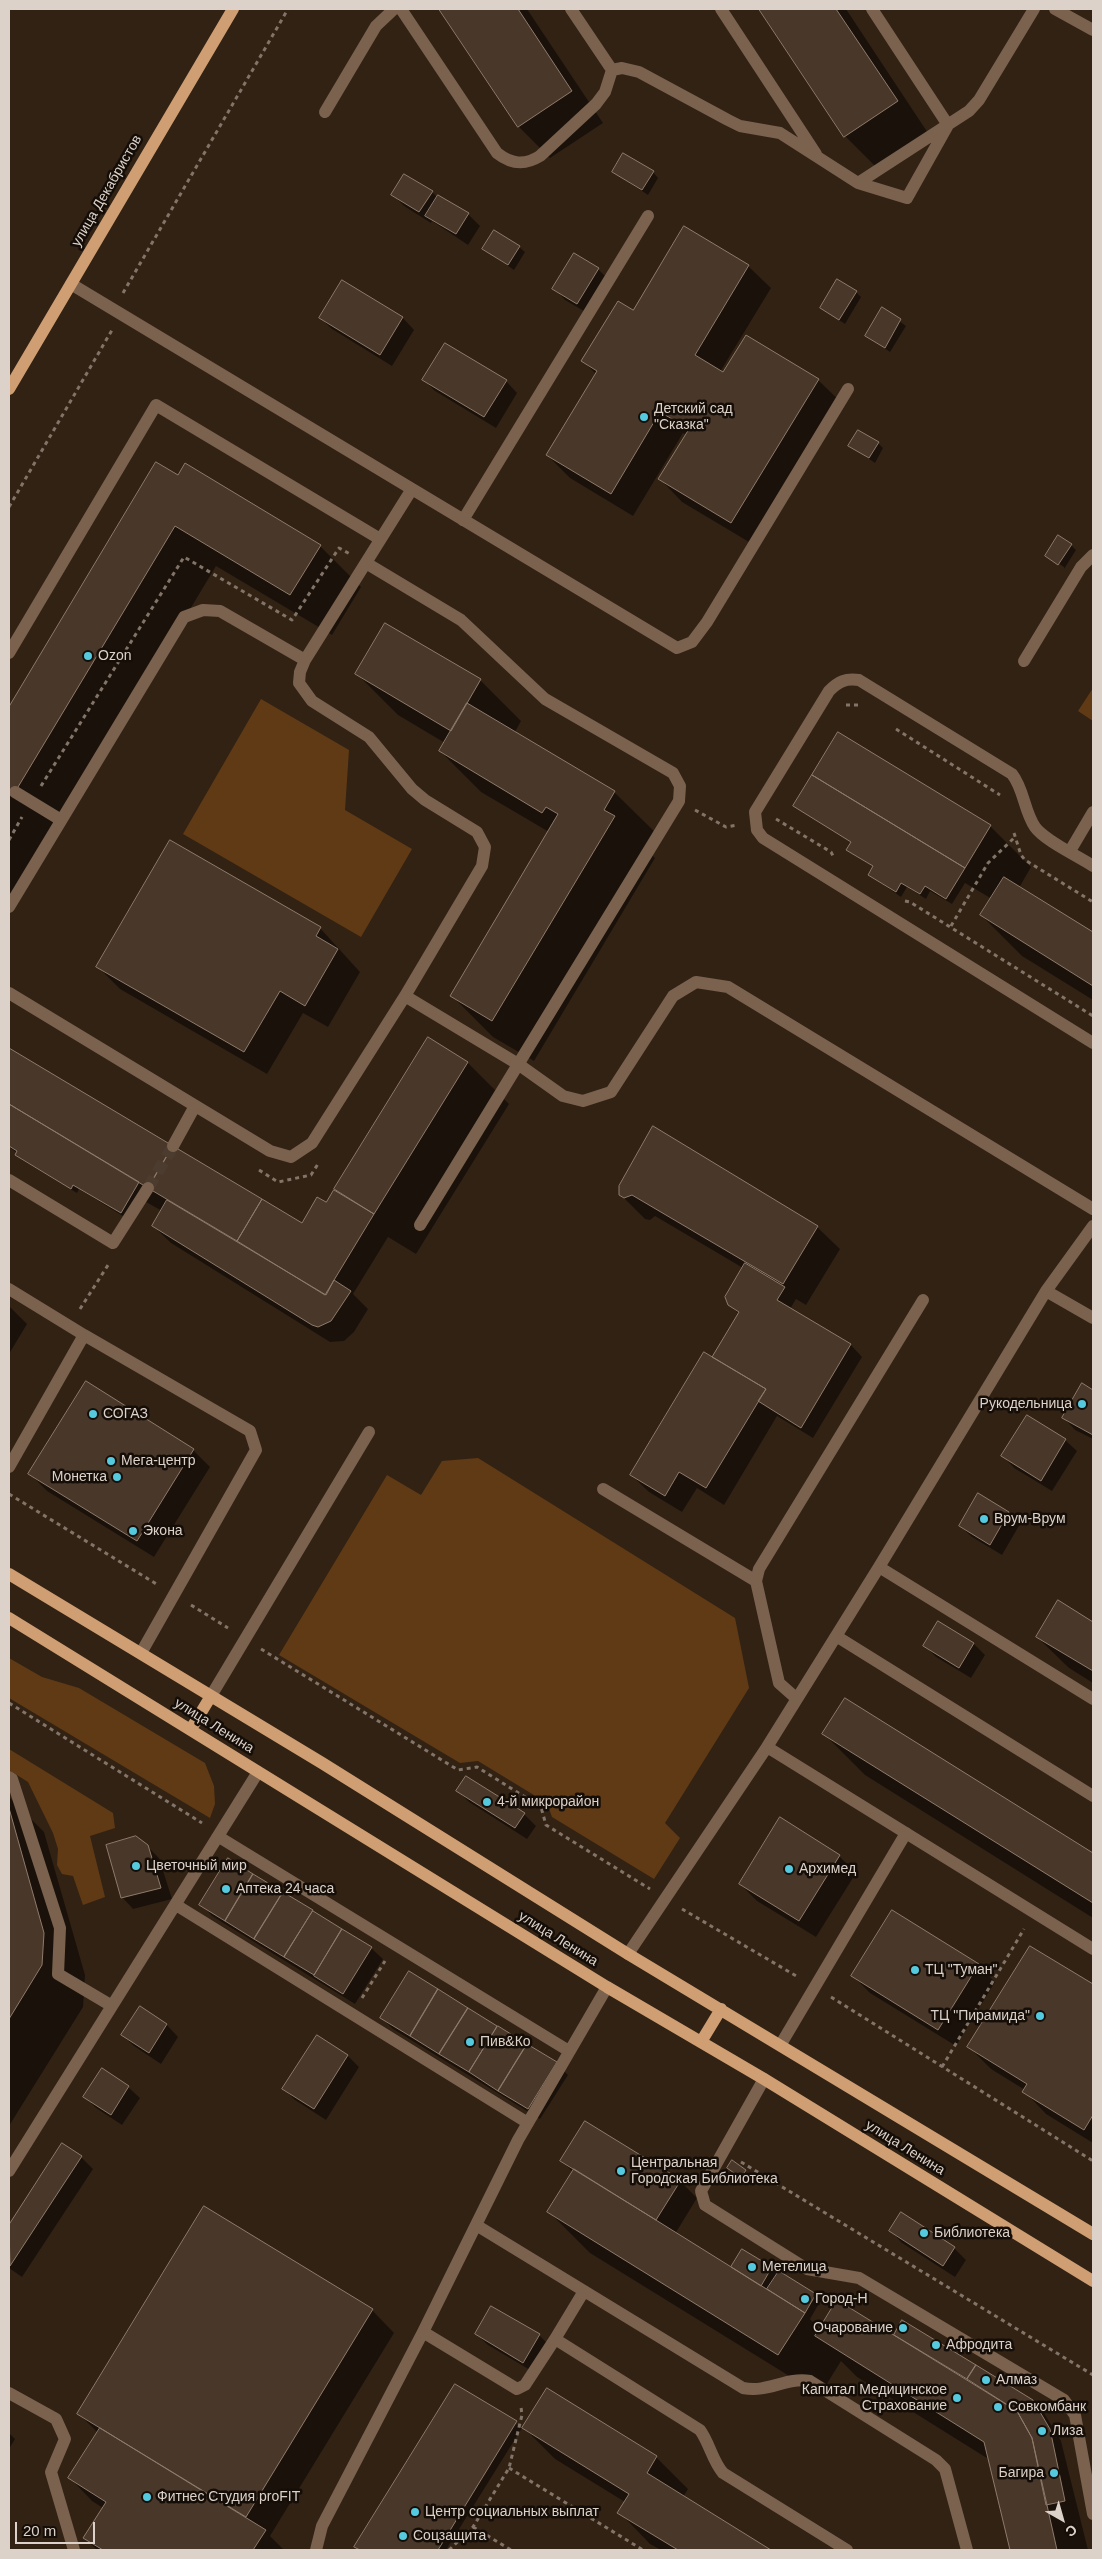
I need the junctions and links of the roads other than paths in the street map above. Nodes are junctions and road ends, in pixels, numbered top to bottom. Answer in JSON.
{"nodes":[{"id":1,"x":233,"y":9,"type":"edge"},
{"id":2,"x":394,"y":9,"type":"edge"},
{"id":3,"x":401,"y":9,"type":"edge"},
{"id":4,"x":571,"y":9,"type":"edge"},
{"id":5,"x":720,"y":9,"type":"edge"},
{"id":6,"x":872,"y":9,"type":"edge"},
{"id":7,"x":1034,"y":9,"type":"edge"},
{"id":8,"x":1055,"y":9,"type":"edge"},
{"id":9,"x":1093,"y":30,"type":"edge"},
{"id":10,"x":612,"y":70,"type":"junction"},
{"id":11,"x":325,"y":112,"type":"dead end"},
{"id":12,"x":948,"y":125,"type":"junction"},
{"id":13,"x":819,"y":158,"type":"junction"},
{"id":14,"x":858,"y":182,"type":"junction"},
{"id":15,"x":648,"y":216,"type":"dead end"},
{"id":16,"x":71,"y":284,"type":"junction"},
{"id":17,"x":9,"y":389,"type":"edge"},
{"id":18,"x":848,"y":389,"type":"dead end"},
{"id":19,"x":412,"y":489,"type":"junction"},
{"id":20,"x":463,"y":520,"type":"junction"},
{"id":21,"x":380,"y":539,"type":"junction"},
{"id":22,"x":1093,"y":555,"type":"edge"},
{"id":23,"x":366,"y":563,"type":"junction"},
{"id":24,"x":9,"y":653,"type":"edge"},
{"id":25,"x":305,"y":660,"type":"junction"},
{"id":26,"x":1024,"y":660,"type":"dead end"},
{"id":27,"x":15,"y":792,"type":"dead end"},
{"id":28,"x":1093,"y":812,"type":"edge"},
{"id":29,"x":61,"y":820,"type":"junction"},
{"id":30,"x":1070,"y":851,"type":"junction"},
{"id":31,"x":1093,"y":866,"type":"edge"},
{"id":32,"x":9,"y":906,"type":"edge"},
{"id":33,"x":9,"y":993,"type":"edge"},
{"id":34,"x":405,"y":996,"type":"junction"},
{"id":35,"x":1093,"y":1043,"type":"edge"},
{"id":36,"x":518,"y":1064,"type":"junction"},
{"id":37,"x":196,"y":1106,"type":"junction"},
{"id":38,"x":173,"y":1146,"type":"tunnel mouth"},
{"id":39,"x":9,"y":1180,"type":"edge"},
{"id":40,"x":148,"y":1188,"type":"tunnel mouth"},
{"id":41,"x":1093,"y":1209,"type":"edge"},
{"id":42,"x":420,"y":1224,"type":"dead end"},
{"id":43,"x":1093,"y":1226,"type":"edge"},
{"id":44,"x":9,"y":1289,"type":"edge"},
{"id":45,"x":1046,"y":1291,"type":"junction"},
{"id":46,"x":923,"y":1300,"type":"dead end"},
{"id":47,"x":1093,"y":1318,"type":"edge"},
{"id":48,"x":84,"y":1335,"type":"junction"},
{"id":49,"x":369,"y":1432,"type":"dead end"},
{"id":50,"x":9,"y":1467,"type":"edge"},
{"id":51,"x":603,"y":1489,"type":"dead end"},
{"id":52,"x":879,"y":1567,"type":"junction"},
{"id":53,"x":9,"y":1574,"type":"edge"},
{"id":54,"x":756,"y":1581,"type":"junction"},
{"id":55,"x":9,"y":1618,"type":"edge"},
{"id":56,"x":836,"y":1636,"type":"junction"},
{"id":57,"x":141,"y":1653,"type":"junction"},
{"id":58,"x":211,"y":1696,"type":"junction"},
{"id":59,"x":797,"y":1698,"type":"junction"},
{"id":60,"x":1093,"y":1699,"type":"edge"},
{"id":61,"x":191,"y":1729,"type":"junction"},
{"id":62,"x":767,"y":1747,"type":"junction"},
{"id":63,"x":258,"y":1772,"type":"junction"},
{"id":64,"x":9,"y":1777,"type":"edge"},
{"id":65,"x":1093,"y":1796,"type":"edge"},
{"id":66,"x":906,"y":1833,"type":"junction"},
{"id":67,"x":219,"y":1837,"type":"junction"},
{"id":68,"x":176,"y":1905,"type":"junction"},
{"id":69,"x":1093,"y":1949,"type":"edge"},
{"id":70,"x":628,"y":1954,"type":"junction"},
{"id":71,"x":607,"y":1987,"type":"junction"},
{"id":72,"x":112,"y":2006,"type":"junction"},
{"id":73,"x":721,"y":2009,"type":"junction"},
{"id":74,"x":701,"y":2042,"type":"junction"},
{"id":75,"x":781,"y":2044,"type":"junction"},
{"id":76,"x":569,"y":2051,"type":"junction"},
{"id":77,"x":764,"y":2079,"type":"junction"},
{"id":78,"x":528,"y":2123,"type":"junction"},
{"id":79,"x":9,"y":2171,"type":"edge"},
{"id":80,"x":476,"y":2225,"type":"junction"},
{"id":81,"x":1091,"y":2229,"type":"edge"},
{"id":82,"x":1093,"y":2281,"type":"edge"},
{"id":83,"x":584,"y":2291,"type":"junction"},
{"id":84,"x":423,"y":2332,"type":"junction"},
{"id":85,"x":555,"y":2339,"type":"junction"},
{"id":86,"x":9,"y":2394,"type":"edge"},
{"id":87,"x":1093,"y":2514,"type":"edge"},
{"id":88,"x":313,"y":2549,"type":"edge"},
{"id":89,"x":74,"y":2550,"type":"edge"},
{"id":90,"x":848,"y":2550,"type":"edge"},
{"id":91,"x":967,"y":2550,"type":"edge"}],
"edges":[{"from":1,"to":16,"type":"main road","name":"улица Декабристов"},
{"from":2,"to":11,"type":"lane"},
{"from":3,"to":10,"type":"lane"},
{"from":4,"to":10,"type":"lane"},
{"from":5,"to":13,"type":"lane"},
{"from":6,"to":12,"type":"lane"},
{"from":7,"to":12,"type":"lane"},
{"from":8,"to":9,"type":"lane"},
{"from":10,"to":13,"type":"lane"},
{"from":12,"to":14,"type":"lane"},
{"from":12,"to":14,"type":"lane"},
{"from":13,"to":14,"type":"lane"},
{"from":15,"to":20,"type":"lane"},
{"from":16,"to":17,"type":"main road","name":"улица Декабристов"},
{"from":16,"to":19,"type":"lane"},
{"from":18,"to":20,"type":"lane"},
{"from":19,"to":20,"type":"lane"},
{"from":19,"to":21,"type":"lane"},
{"from":21,"to":23,"type":"lane"},
{"from":21,"to":24,"type":"lane"},
{"from":22,"to":26,"type":"lane"},
{"from":23,"to":25,"type":"lane"},
{"from":23,"to":36,"type":"lane"},
{"from":25,"to":29,"type":"lane"},
{"from":25,"to":34,"type":"lane"},
{"from":27,"to":29,"type":"lane"},
{"from":28,"to":30,"type":"lane"},
{"from":29,"to":32,"type":"lane"},
{"from":30,"to":31,"type":"lane"},
{"from":30,"to":35,"type":"lane"},
{"from":33,"to":37,"type":"lane"},
{"from":34,"to":36,"type":"lane"},
{"from":34,"to":37,"type":"lane"},
{"from":36,"to":41,"type":"lane"},
{"from":36,"to":42,"type":"lane"},
{"from":37,"to":38,"type":"lane"},
{"from":39,"to":40,"type":"lane"},
{"from":43,"to":45,"type":"lane"},
{"from":44,"to":48,"type":"lane"},
{"from":45,"to":47,"type":"lane"},
{"from":45,"to":52,"type":"lane"},
{"from":46,"to":54,"type":"lane"},
{"from":48,"to":50,"type":"lane"},
{"from":48,"to":57,"type":"lane"},
{"from":49,"to":58,"type":"lane"},
{"from":51,"to":54,"type":"lane"},
{"from":52,"to":56,"type":"lane"},
{"from":52,"to":60,"type":"lane"},
{"from":53,"to":57,"type":"main road","name":"улица Ленина"},
{"from":54,"to":59,"type":"lane"},
{"from":55,"to":61,"type":"main road","name":"улица Ленина"},
{"from":56,"to":59,"type":"lane"},
{"from":56,"to":65,"type":"lane"},
{"from":57,"to":58,"type":"main road","name":"улица Ленина"},
{"from":58,"to":61,"type":"main road"},
{"from":58,"to":70,"type":"main road","name":"улица Ленина"},
{"from":59,"to":62,"type":"lane"},
{"from":61,"to":63,"type":"main road","name":"улица Ленина"},
{"from":62,"to":66,"type":"lane"},
{"from":62,"to":70,"type":"lane"},
{"from":63,"to":67,"type":"lane"},
{"from":63,"to":71,"type":"main road","name":"улица Ленина"},
{"from":64,"to":72,"type":"lane"},
{"from":66,"to":69,"type":"lane"},
{"from":66,"to":75,"type":"lane"},
{"from":67,"to":68,"type":"lane"},
{"from":67,"to":76,"type":"lane"},
{"from":68,"to":72,"type":"lane"},
{"from":68,"to":78,"type":"lane"},
{"from":70,"to":73,"type":"main road","name":"улица Ленина"},
{"from":71,"to":74,"type":"main road","name":"улица Ленина"},
{"from":71,"to":76,"type":"lane"},
{"from":72,"to":79,"type":"lane"},
{"from":73,"to":74,"type":"main road"},
{"from":73,"to":75,"type":"main road","name":"улица Ленина"},
{"from":74,"to":77,"type":"main road","name":"улица Ленина"},
{"from":75,"to":81,"type":"main road","name":"улица Ленина"},
{"from":76,"to":78,"type":"lane"},
{"from":77,"to":82,"type":"main road","name":"улица Ленина"},
{"from":77,"to":87,"type":"lane"},
{"from":78,"to":80,"type":"lane"},
{"from":80,"to":83,"type":"lane"},
{"from":80,"to":84,"type":"lane"},
{"from":83,"to":85,"type":"lane"},
{"from":83,"to":91,"type":"lane"},
{"from":84,"to":85,"type":"lane"},
{"from":84,"to":88,"type":"lane"},
{"from":85,"to":90,"type":"lane"},
{"from":86,"to":89,"type":"lane"}]}
